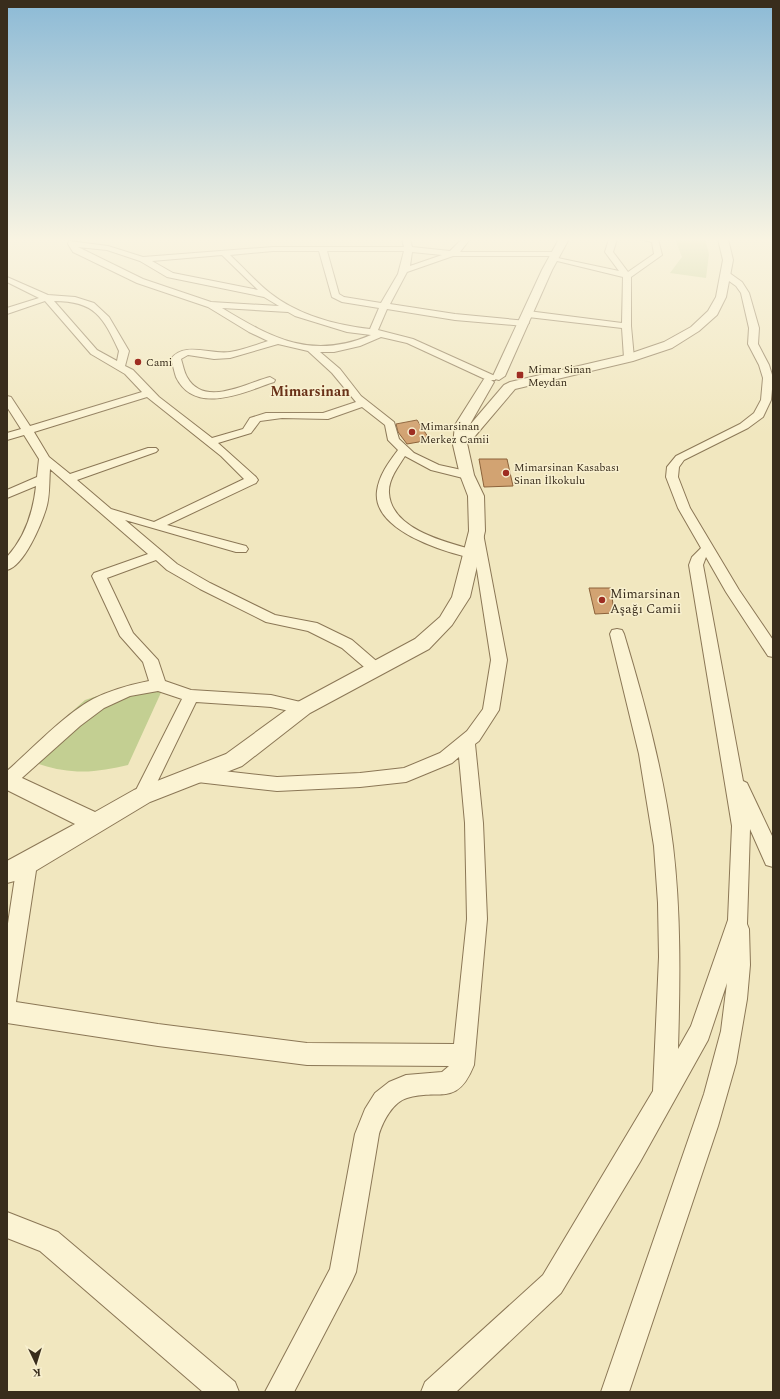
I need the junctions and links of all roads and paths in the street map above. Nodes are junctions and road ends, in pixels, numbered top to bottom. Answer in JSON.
{"nodes":[{"id":1,"x":28,"y":304,"type":"edge"},
{"id":2,"x":52,"y":304,"type":"edge"},
{"id":3,"x":90,"y":304,"type":"edge"},
{"id":4,"x":283,"y":304,"type":"edge"},
{"id":5,"x":374,"y":304,"type":"edge"},
{"id":6,"x":533,"y":304,"type":"edge"},
{"id":7,"x":626,"y":304,"type":"edge"},
{"id":8,"x":717,"y":304,"type":"edge"},
{"id":9,"x":748,"y":304,"type":"edge"},
{"id":10,"x":210,"y":305,"type":"joint"},
{"id":11,"x":384,"y":306,"type":"junction"},
{"id":12,"x":291,"y":309,"type":"junction"},
{"id":13,"x":7,"y":311,"type":"edge"},
{"id":14,"x":526,"y":318,"type":"junction"},
{"id":15,"x":626,"y":326,"type":"junction"},
{"id":16,"x":376,"y":333,"type":"junction"},
{"id":17,"x":277,"y":341,"type":"junction"},
{"id":18,"x":312,"y":350,"type":"junction"},
{"id":19,"x":629,"y":358,"type":"junction"},
{"id":20,"x":120,"y":367,"type":"junction"},
{"id":21,"x":270,"y":380,"type":"dead end"},
{"id":22,"x":501,"y":381,"type":"junction"},
{"id":23,"x":150,"y":394,"type":"junction"},
{"id":24,"x":7,"y":399,"type":"edge"},
{"id":25,"x":364,"y":403,"type":"junction"},
{"id":26,"x":27,"y":431,"type":"junction"},
{"id":27,"x":7,"y":437,"type":"edge"},
{"id":28,"x":210,"y":442,"type":"junction"},
{"id":29,"x":460,"y":445,"type":"junction"},
{"id":30,"x":404,"y":449,"type":"junction"},
{"id":31,"x":152,"y":450,"type":"dead end"},
{"id":32,"x":45,"y":459,"type":"junction"},
{"id":33,"x":467,"y":475,"type":"junction"},
{"id":34,"x":43,"y":478,"type":"junction"},
{"id":35,"x":68,"y":479,"type":"junction"},
{"id":36,"x":7,"y":494,"type":"edge"},
{"id":37,"x":103,"y":508,"type":"junction"},
{"id":38,"x":155,"y":526,"type":"junction"},
{"id":39,"x":478,"y":531,"type":"junction"},
{"id":40,"x":241,"y":549,"type":"dead end"},
{"id":41,"x":707,"y":550,"type":"junction"},
{"id":42,"x":471,"y":554,"type":"junction"},
{"id":43,"x":158,"y":555,"type":"junction"},
{"id":44,"x":7,"y":566,"type":"edge"},
{"id":45,"x":617,"y":634,"type":"dead end"},
{"id":46,"x":773,"y":652,"type":"edge"},
{"id":47,"x":376,"y":669,"type":"junction"},
{"id":48,"x":158,"y":685,"type":"junction"},
{"id":49,"x":191,"y":696,"type":"junction"},
{"id":50,"x":303,"y":708,"type":"junction"},
{"id":51,"x":466,"y":742,"type":"junction"},
{"id":52,"x":732,"y":770,"type":"junction"},
{"id":53,"x":196,"y":775,"type":"junction"},
{"id":54,"x":7,"y":780,"type":"edge"},
{"id":55,"x":142,"y":796,"type":"junction"},
{"id":56,"x":96,"y":823,"type":"junction"},
{"id":57,"x":773,"y":859,"type":"edge"},
{"id":58,"x":26,"y":864,"type":"junction"},
{"id":59,"x":7,"y":872,"type":"edge"},
{"id":60,"x":738,"y":920,"type":"junction"},
{"id":61,"x":7,"y":998,"type":"edge"},
{"id":62,"x":7,"y":1012,"type":"edge"},
{"id":63,"x":464,"y":1055,"type":"junction"},
{"id":64,"x":664,"y":1094,"type":"junction"},
{"id":65,"x":7,"y":1225,"type":"edge"},
{"id":66,"x":225,"y":1392,"type":"edge"},
{"id":67,"x":279,"y":1392,"type":"edge"},
{"id":68,"x":435,"y":1392,"type":"edge"},
{"id":69,"x":615,"y":1392,"type":"edge"}],
"edges":[{"from":1,"to":13,"type":"street"},
{"from":2,"to":20,"type":"street"},
{"from":3,"to":20,"type":"street"},
{"from":4,"to":12,"type":"street"},
{"from":5,"to":11,"type":"street"},
{"from":6,"to":14,"type":"street"},
{"from":7,"to":15,"type":"street"},
{"from":8,"to":19,"type":"street"},
{"from":9,"to":41,"type":"street"},
{"from":10,"to":12,"type":"street"},
{"from":10,"to":17,"type":"street"},
{"from":11,"to":14,"type":"street"},
{"from":11,"to":16,"type":"street"},
{"from":12,"to":16,"type":"street"},
{"from":14,"to":15,"type":"street"},
{"from":14,"to":22,"type":"street"},
{"from":15,"to":19,"type":"street"},
{"from":16,"to":18,"type":"street"},
{"from":16,"to":22,"type":"street"},
{"from":17,"to":18,"type":"street"},
{"from":17,"to":21,"type":"street"},
{"from":18,"to":25,"type":"street"},
{"from":19,"to":22,"type":"street"},
{"from":20,"to":23,"type":"street"},
{"from":22,"to":29,"type":"street"},
{"from":22,"to":29,"type":"street"},
{"from":23,"to":26,"type":"street"},
{"from":23,"to":28,"type":"street"},
{"from":24,"to":26,"type":"street"},
{"from":25,"to":28,"type":"street"},
{"from":25,"to":30,"type":"street"},
{"from":26,"to":27,"type":"street"},
{"from":26,"to":32,"type":"street"},
{"from":28,"to":38,"type":"street"},
{"from":29,"to":33,"type":"street"},
{"from":30,"to":33,"type":"street"},
{"from":30,"to":42,"type":"street"},
{"from":31,"to":35,"type":"street"},
{"from":32,"to":34,"type":"street"},
{"from":32,"to":35,"type":"street"},
{"from":33,"to":39,"type":"street"},
{"from":34,"to":36,"type":"street"},
{"from":34,"to":44,"type":"street"},
{"from":35,"to":37,"type":"street"},
{"from":37,"to":38,"type":"street"},
{"from":37,"to":43,"type":"street"},
{"from":38,"to":40,"type":"street"},
{"from":39,"to":42,"type":"street"},
{"from":39,"to":51,"type":"street"},
{"from":41,"to":46,"type":"street"},
{"from":41,"to":52,"type":"street"},
{"from":42,"to":47,"type":"street"},
{"from":43,"to":47,"type":"street"},
{"from":43,"to":48,"type":"street"},
{"from":45,"to":64,"type":"street"},
{"from":47,"to":50,"type":"street"},
{"from":48,"to":49,"type":"street"},
{"from":48,"to":54,"type":"street"},
{"from":49,"to":50,"type":"street"},
{"from":49,"to":55,"type":"street"},
{"from":50,"to":53,"type":"street"},
{"from":51,"to":53,"type":"street"},
{"from":51,"to":63,"type":"street"},
{"from":52,"to":57,"type":"street"},
{"from":52,"to":60,"type":"street"},
{"from":53,"to":55,"type":"street"},
{"from":54,"to":56,"type":"street"},
{"from":55,"to":56,"type":"street"},
{"from":56,"to":58,"type":"street"},
{"from":58,"to":59,"type":"street"},
{"from":58,"to":61,"type":"street"},
{"from":60,"to":64,"type":"street"},
{"from":60,"to":69,"type":"street"},
{"from":62,"to":63,"type":"street"},
{"from":63,"to":67,"type":"street"},
{"from":64,"to":68,"type":"street"},
{"from":65,"to":66,"type":"street"}]}
